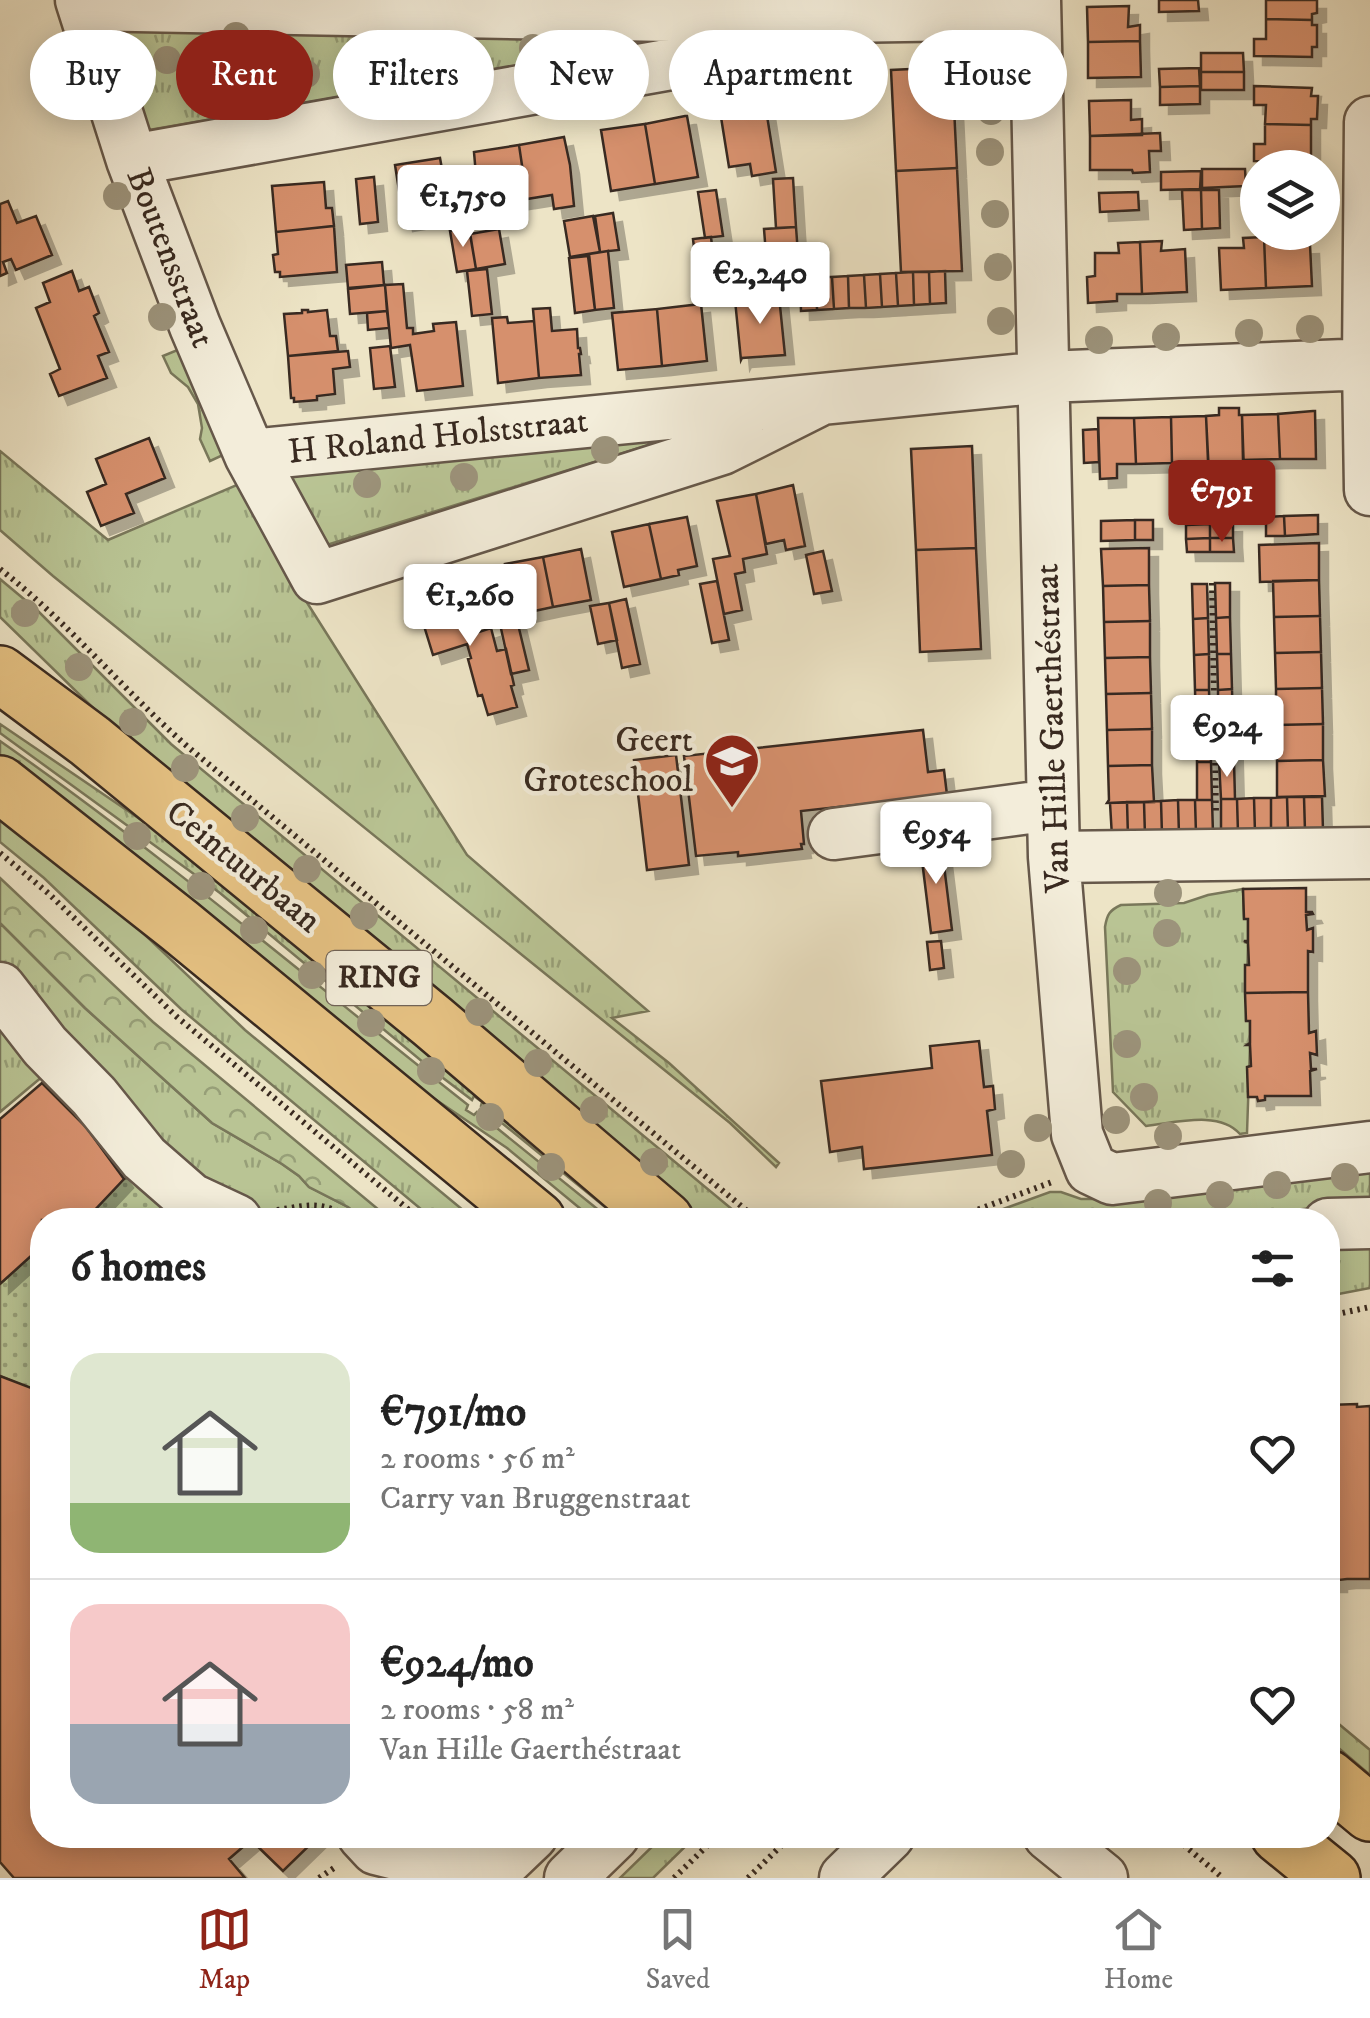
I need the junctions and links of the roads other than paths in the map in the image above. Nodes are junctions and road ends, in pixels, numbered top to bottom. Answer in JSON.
{"nodes":[{"id":1,"x":82,"y":3,"type":"edge"},
{"id":2,"x":1035,"y":7,"type":"edge"},
{"id":3,"x":775,"y":18,"type":"junction"},
{"id":4,"x":1370,"y":122,"type":"edge"},
{"id":5,"x":132,"y":160,"type":"junction"},
{"id":6,"x":1369,"y":364,"type":"edge"},
{"id":7,"x":1045,"y":377,"type":"junction"},
{"id":8,"x":820,"y":400,"type":"junction"},
{"id":9,"x":250,"y":455,"type":"junction"},
{"id":10,"x":1370,"y":490,"type":"edge"},
{"id":11,"x":0,"y":674,"type":"edge"},
{"id":12,"x":0,"y":784,"type":"edge"},
{"id":13,"x":1052,"y":806,"type":"junction"},
{"id":14,"x":834,"y":834,"type":"dead end"},
{"id":15,"x":1370,"y":853,"type":"edge"},
{"id":16,"x":1054,"y":857,"type":"junction"},
{"id":17,"x":0,"y":988,"type":"edge"},
{"id":18,"x":1370,"y":1147,"type":"edge"},
{"id":19,"x":210,"y":1208,"type":"edge"},
{"id":20,"x":523,"y":1208,"type":"edge"},
{"id":21,"x":651,"y":1208,"type":"edge"},
{"id":22,"x":1370,"y":1223,"type":"edge"},
{"id":23,"x":1340,"y":1224,"type":"edge"},
{"id":24,"x":1340,"y":1788,"type":"edge"},
{"id":25,"x":1370,"y":1814,"type":"edge"},
{"id":26,"x":466,"y":1848,"type":"edge"},
{"id":27,"x":518,"y":1848,"type":"edge"},
{"id":28,"x":601,"y":1848,"type":"edge"},
{"id":29,"x":876,"y":1848,"type":"edge"},
{"id":30,"x":1065,"y":1848,"type":"edge"},
{"id":31,"x":1295,"y":1848,"type":"edge"},
{"id":32,"x":385,"y":1849,"type":"edge"},
{"id":33,"x":487,"y":1878,"type":"edge"},
{"id":34,"x":570,"y":1878,"type":"edge"},
{"id":35,"x":845,"y":1878,"type":"edge"},
{"id":36,"x":1102,"y":1878,"type":"edge"},
{"id":37,"x":1332,"y":1878,"type":"edge"}],
"edges":[{"from":1,"to":3,"type":"street"},
{"from":1,"to":5,"type":"street","name":"Boutensstraat"},
{"from":2,"to":3,"type":"street"},
{"from":2,"to":7,"type":"street","name":"Van Hille Gaerthéstraat"},
{"from":3,"to":5,"type":"street"},
{"from":4,"to":6,"type":"street"},
{"from":5,"to":9,"type":"street","name":"Boutensstraat"},
{"from":6,"to":7,"type":"street","name":"H Roland Holststraat"},
{"from":6,"to":10,"type":"street"},
{"from":7,"to":8,"type":"street","name":"H Roland Holststraat"},
{"from":7,"to":13,"type":"street","name":"Van Hille Gaerthéstraat"},
{"from":8,"to":9,"type":"street","name":"H Roland Holststraat"},
{"from":8,"to":9,"type":"street","name":"H Roland Holststraat"},
{"from":11,"to":21,"type":"main road","name":"Ceintuurbaan","number":"RING"},
{"from":12,"to":20,"type":"main road","number":"RING"},
{"from":13,"to":14,"type":"street"},
{"from":13,"to":16,"type":"street","name":"Van Hille Gaerthéstraat"},
{"from":15,"to":16,"type":"street"},
{"from":16,"to":18,"type":"street","name":"Van Hille Gaerthéstraat"},
{"from":17,"to":19,"type":"street"},
{"from":22,"to":23,"type":"street"},
{"from":24,"to":25,"type":"main road"},
{"from":26,"to":32,"type":"street"},
{"from":27,"to":33,"type":"street"},
{"from":28,"to":34,"type":"street"},
{"from":29,"to":35,"type":"street"},
{"from":30,"to":36,"type":"street"},
{"from":31,"to":37,"type":"main road"}]}
